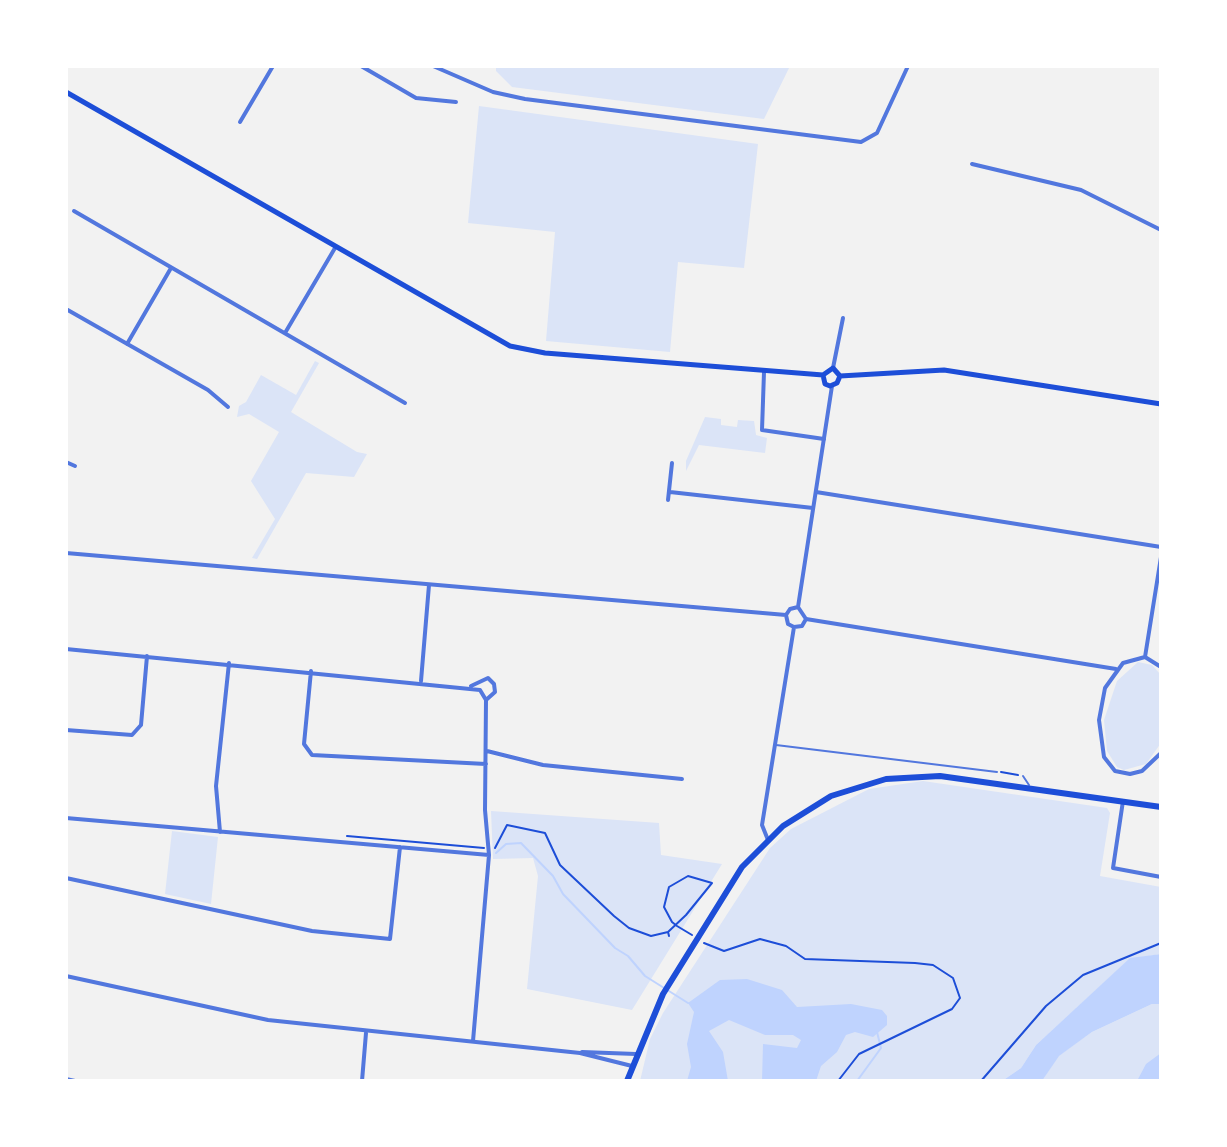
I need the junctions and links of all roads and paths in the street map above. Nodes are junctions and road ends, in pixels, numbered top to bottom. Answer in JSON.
{"nodes":[{"id":1,"x":273,"y":66,"type":"edge"},
{"id":2,"x":361,"y":66,"type":"edge"},
{"id":3,"x":433,"y":66,"type":"edge"},
{"id":4,"x":908,"y":66,"type":"edge"},
{"id":5,"x":66,"y":92,"type":"edge"},
{"id":6,"x":456,"y":102,"type":"dead end"},
{"id":7,"x":240,"y":122,"type":"dead end"},
{"id":8,"x":972,"y":164,"type":"dead end"},
{"id":9,"x":74,"y":211,"type":"dead end"},
{"id":10,"x":1161,"y":230,"type":"edge"},
{"id":11,"x":335,"y":248,"type":"junction"},
{"id":12,"x":171,"y":268,"type":"junction"},
{"id":13,"x":66,"y":309,"type":"edge"},
{"id":14,"x":843,"y":318,"type":"dead end"},
{"id":15,"x":285,"y":333,"type":"junction"},
{"id":16,"x":127,"y":344,"type":"junction"},
{"id":17,"x":833,"y":368,"type":"junction"},
{"id":18,"x":764,"y":372,"type":"junction"},
{"id":19,"x":823,"y":375,"type":"junction"},
{"id":20,"x":840,"y":376,"type":"junction"},
{"id":21,"x":832,"y":386,"type":"junction"},
{"id":22,"x":405,"y":403,"type":"dead end"},
{"id":23,"x":1161,"y":404,"type":"edge"},
{"id":24,"x":228,"y":407,"type":"dead end"},
{"id":25,"x":824,"y":439,"type":"junction"},
{"id":26,"x":66,"y":462,"type":"edge"},
{"id":27,"x":672,"y":463,"type":"dead end"},
{"id":28,"x":75,"y":466,"type":"dead end"},
{"id":29,"x":670,"y":492,"type":"junction"},
{"id":30,"x":815,"y":492,"type":"junction"},
{"id":31,"x":668,"y":500,"type":"dead end"},
{"id":32,"x":813,"y":508,"type":"junction"},
{"id":33,"x":1161,"y":547,"type":"edge"},
{"id":34,"x":66,"y":553,"type":"edge"},
{"id":35,"x":1161,"y":557,"type":"edge"},
{"id":36,"x":429,"y":585,"type":"junction"},
{"id":37,"x":798,"y":607,"type":"junction"},
{"id":38,"x":786,"y":615,"type":"junction"},
{"id":39,"x":806,"y":619,"type":"junction"},
{"id":40,"x":794,"y":627,"type":"junction"},
{"id":41,"x":66,"y":649,"type":"edge"},
{"id":42,"x":147,"y":656,"type":"junction"},
{"id":43,"x":1145,"y":657,"type":"junction"},
{"id":44,"x":229,"y":663,"type":"junction"},
{"id":45,"x":1161,"y":667,"type":"edge"},
{"id":46,"x":1116,"y":669,"type":"junction"},
{"id":47,"x":311,"y":671,"type":"junction"},
{"id":48,"x":421,"y":681,"type":"junction"},
{"id":49,"x":470,"y":686,"type":"junction"},
{"id":50,"x":486,"y":700,"type":"junction"},
{"id":51,"x":66,"y":730,"type":"edge"},
{"id":52,"x":775,"y":745,"type":"junction"},
{"id":53,"x":487,"y":751,"type":"junction"},
{"id":54,"x":1161,"y":753,"type":"edge"},
{"id":55,"x":486,"y":764,"type":"junction"},
{"id":56,"x":954,"y":765,"type":"junction"},
{"id":57,"x":997,"y":772,"type":"joint"},
{"id":58,"x":1023,"y":776,"type":"joint"},
{"id":59,"x":957,"y":777,"type":"junction"},
{"id":60,"x":682,"y":779,"type":"dead end"},
{"id":61,"x":1029,"y":786,"type":"junction"},
{"id":62,"x":1123,"y":801,"type":"junction"},
{"id":63,"x":1161,"y":807,"type":"edge"},
{"id":64,"x":66,"y":818,"type":"edge"},
{"id":65,"x":220,"y":832,"type":"junction"},
{"id":66,"x":344,"y":836,"type":"dead end"},
{"id":67,"x":768,"y":840,"type":"junction"},
{"id":68,"x":400,"y":847,"type":"junction"},
{"id":69,"x":482,"y":848,"type":"dead end"},
{"id":70,"x":495,"y":849,"type":"dead end"},
{"id":71,"x":489,"y":855,"type":"junction"},
{"id":72,"x":1161,"y":877,"type":"edge"},
{"id":73,"x":66,"y":878,"type":"edge"},
{"id":74,"x":669,"y":887,"type":"dead end"},
{"id":75,"x":753,"y":940,"type":"dead end"},
{"id":76,"x":1161,"y":943,"type":"edge"},
{"id":77,"x":66,"y":976,"type":"edge"},
{"id":78,"x":366,"y":1033,"type":"junction"},
{"id":79,"x":473,"y":1041,"type":"junction"},
{"id":80,"x":580,"y":1053,"type":"junction"},
{"id":81,"x":636,"y":1054,"type":"junction"},
{"id":82,"x":632,"y":1066,"type":"junction"},
{"id":83,"x":66,"y":1079,"type":"edge"},
{"id":84,"x":75,"y":1081,"type":"edge"},
{"id":85,"x":362,"y":1081,"type":"edge"},
{"id":86,"x":627,"y":1081,"type":"edge"},
{"id":87,"x":838,"y":1081,"type":"edge"},
{"id":88,"x":981,"y":1081,"type":"edge"}],
"edges":[{"from":1,"to":7,"type":"street"},
{"from":2,"to":6,"type":"street"},
{"from":3,"to":4,"type":"street"},
{"from":5,"to":11,"type":"main road"},
{"from":8,"to":10,"type":"street"},
{"from":9,"to":12,"type":"street"},
{"from":11,"to":15,"type":"street"},
{"from":11,"to":18,"type":"main road"},
{"from":12,"to":15,"type":"street"},
{"from":12,"to":16,"type":"street"},
{"from":13,"to":16,"type":"street"},
{"from":14,"to":17,"type":"street"},
{"from":15,"to":22,"type":"street"},
{"from":16,"to":24,"type":"street"},
{"from":17,"to":19,"type":"main road"},
{"from":17,"to":20,"type":"main road"},
{"from":18,"to":19,"type":"main road"},
{"from":18,"to":25,"type":"street"},
{"from":19,"to":21,"type":"main road"},
{"from":20,"to":21,"type":"main road"},
{"from":20,"to":23,"type":"main road"},
{"from":21,"to":25,"type":"street"},
{"from":25,"to":30,"type":"street"},
{"from":26,"to":28,"type":"street"},
{"from":27,"to":29,"type":"street"},
{"from":29,"to":31,"type":"street"},
{"from":29,"to":32,"type":"street"},
{"from":30,"to":32,"type":"street"},
{"from":30,"to":33,"type":"street"},
{"from":32,"to":37,"type":"street"},
{"from":34,"to":36,"type":"street"},
{"from":35,"to":43,"type":"street"},
{"from":36,"to":38,"type":"street"},
{"from":36,"to":48,"type":"street"},
{"from":37,"to":38,"type":"street"},
{"from":37,"to":39,"type":"street"},
{"from":38,"to":40,"type":"street"},
{"from":39,"to":40,"type":"street"},
{"from":39,"to":46,"type":"street"},
{"from":40,"to":52,"type":"street"},
{"from":41,"to":42,"type":"street"},
{"from":42,"to":44,"type":"street"},
{"from":42,"to":51,"type":"street"},
{"from":43,"to":45,"type":"street"},
{"from":43,"to":46,"type":"street"},
{"from":44,"to":47,"type":"street"},
{"from":44,"to":65,"type":"street"},
{"from":46,"to":54,"type":"street"},
{"from":47,"to":48,"type":"street"},
{"from":47,"to":55,"type":"street"},
{"from":48,"to":49,"type":"street"},
{"from":49,"to":50,"type":"street"},
{"from":49,"to":50,"type":"street"},
{"from":50,"to":53,"type":"street"},
{"from":52,"to":56,"type":"lane"},
{"from":52,"to":67,"type":"street"},
{"from":53,"to":55,"type":"street"},
{"from":53,"to":60,"type":"street"},
{"from":55,"to":71,"type":"street"},
{"from":56,"to":57,"type":"lane"},
{"from":56,"to":59,"type":"lane"},
{"from":57,"to":58,"type":"path"},
{"from":58,"to":61,"type":"lane"},
{"from":59,"to":61,"type":"main road"},
{"from":59,"to":67,"type":"main road"},
{"from":61,"to":62,"type":"main road"},
{"from":62,"to":63,"type":"main road"},
{"from":62,"to":72,"type":"street"},
{"from":64,"to":65,"type":"street"},
{"from":65,"to":68,"type":"street"},
{"from":66,"to":69,"type":"path"},
{"from":67,"to":81,"type":"main road"},
{"from":68,"to":71,"type":"street"},
{"from":68,"to":73,"type":"street"},
{"from":70,"to":74,"type":"path"},
{"from":71,"to":79,"type":"street"},
{"from":75,"to":87,"type":"path"},
{"from":76,"to":88,"type":"path"},
{"from":77,"to":78,"type":"street"},
{"from":78,"to":79,"type":"street"},
{"from":78,"to":85,"type":"street"},
{"from":79,"to":80,"type":"street"},
{"from":80,"to":81,"type":"street"},
{"from":80,"to":82,"type":"street"},
{"from":81,"to":82,"type":"main road"},
{"from":82,"to":86,"type":"main road"},
{"from":83,"to":84,"type":"street"}]}
